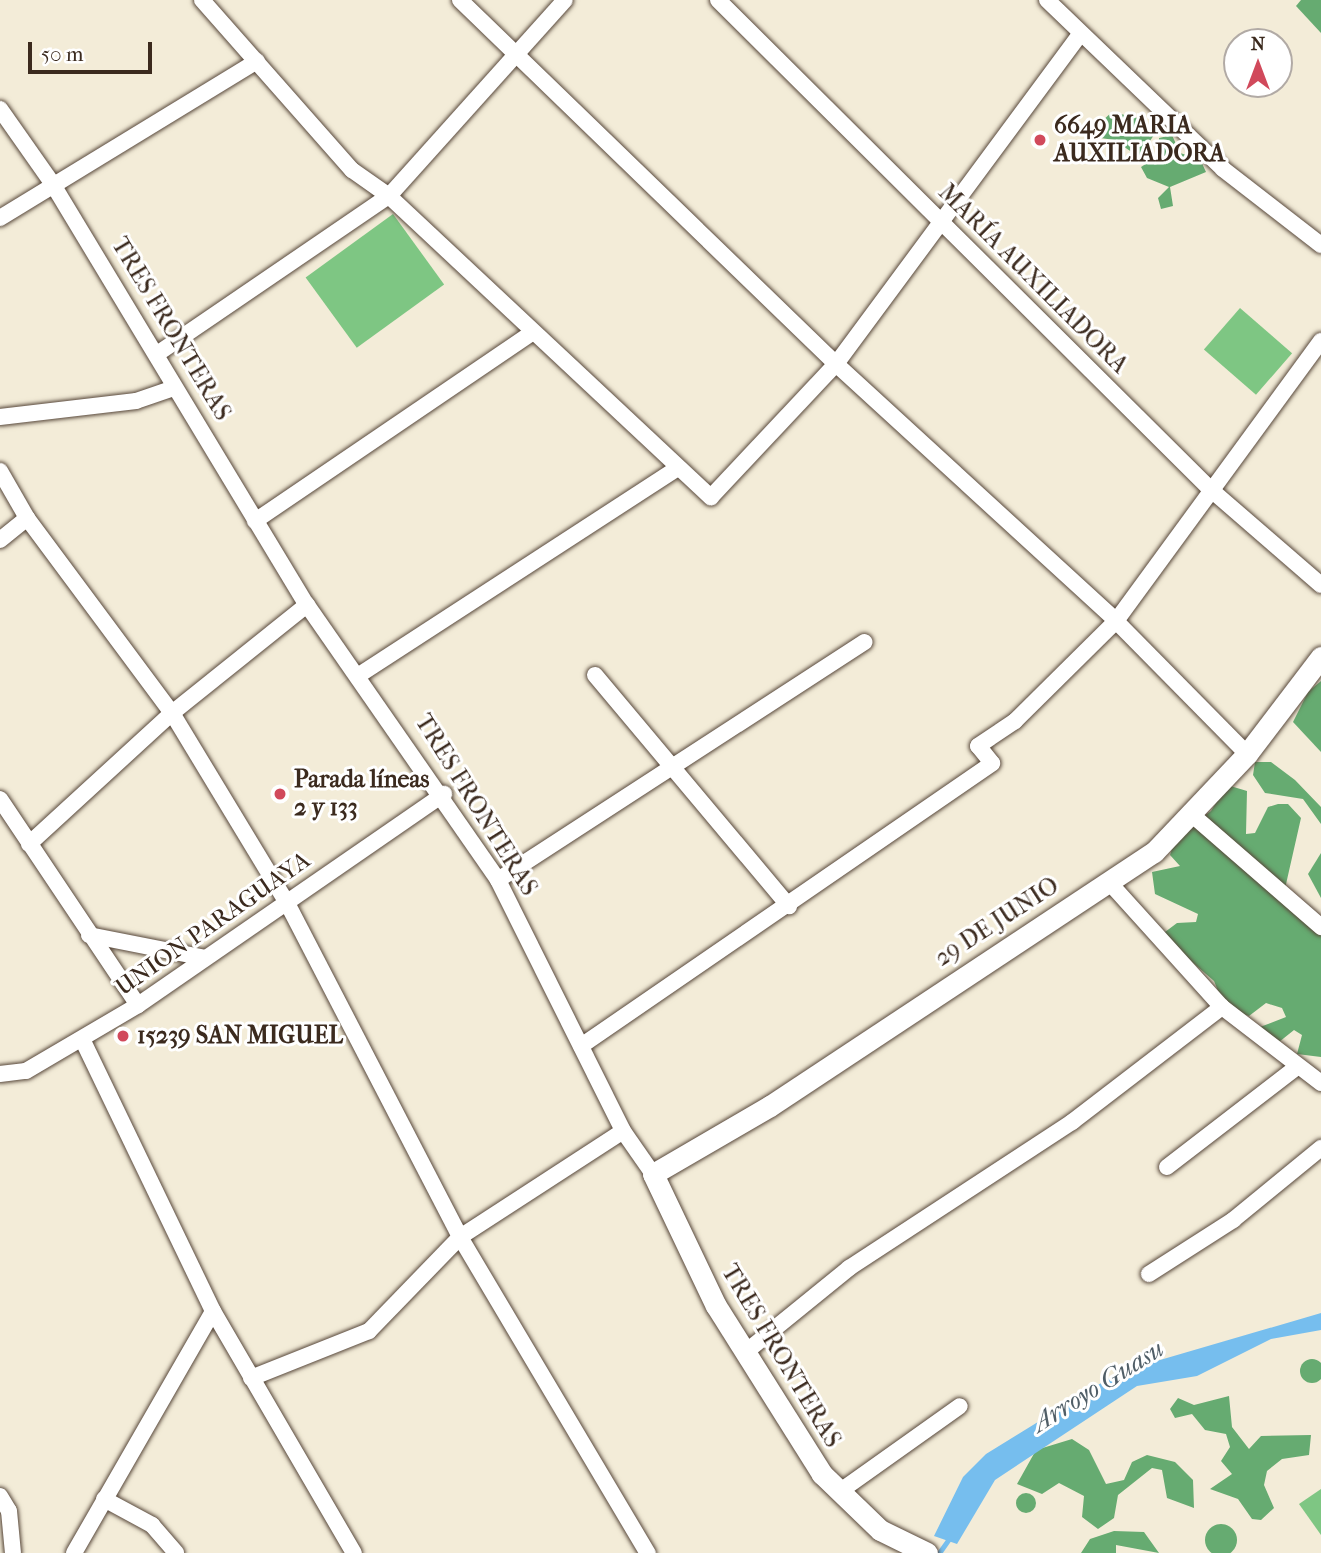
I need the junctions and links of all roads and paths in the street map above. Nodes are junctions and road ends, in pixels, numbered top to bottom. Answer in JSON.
{"nodes":[{"id":1,"x":202,"y":0,"type":"edge"},
{"id":2,"x":460,"y":0,"type":"edge"},
{"id":3,"x":565,"y":0,"type":"edge"},
{"id":4,"x":718,"y":0,"type":"edge"},
{"id":5,"x":1047,"y":0,"type":"edge"},
{"id":6,"x":1080,"y":34,"type":"junction"},
{"id":7,"x":515,"y":58,"type":"junction"},
{"id":8,"x":257,"y":61,"type":"junction"},
{"id":9,"x":0,"y":110,"type":"edge"},
{"id":10,"x":52,"y":183,"type":"junction"},
{"id":11,"x":389,"y":196,"type":"junction"},
{"id":12,"x":0,"y":218,"type":"edge"},
{"id":13,"x":942,"y":219,"type":"junction"},
{"id":14,"x":1321,"y":245,"type":"edge"},
{"id":15,"x":530,"y":334,"type":"junction"},
{"id":16,"x":1321,"y":341,"type":"edge"},
{"id":17,"x":157,"y":354,"type":"junction"},
{"id":18,"x":836,"y":364,"type":"junction"},
{"id":19,"x":174,"y":388,"type":"junction"},
{"id":20,"x":0,"y":417,"type":"edge"},
{"id":21,"x":676,"y":469,"type":"junction"},
{"id":22,"x":0,"y":471,"type":"edge"},
{"id":23,"x":1209,"y":488,"type":"junction"},
{"id":24,"x":27,"y":518,"type":"junction"},
{"id":25,"x":255,"y":521,"type":"junction"},
{"id":26,"x":0,"y":540,"type":"edge"},
{"id":27,"x":1321,"y":585,"type":"edge"},
{"id":28,"x":307,"y":606,"type":"junction"},
{"id":29,"x":1116,"y":621,"type":"junction"},
{"id":30,"x":864,"y":642,"type":"dead end"},
{"id":31,"x":1321,"y":657,"type":"edge"},
{"id":32,"x":359,"y":675,"type":"junction"},
{"id":33,"x":595,"y":675,"type":"dead end"},
{"id":34,"x":172,"y":713,"type":"junction"},
{"id":35,"x":1247,"y":754,"type":"junction"},
{"id":36,"x":672,"y":771,"type":"junction"},
{"id":37,"x":444,"y":794,"type":"junction"},
{"id":38,"x":0,"y":799,"type":"edge"},
{"id":39,"x":1190,"y":813,"type":"junction"},
{"id":40,"x":29,"y":844,"type":"junction"},
{"id":41,"x":498,"y":880,"type":"junction"},
{"id":42,"x":1108,"y":881,"type":"junction"},
{"id":43,"x":286,"y":901,"type":"junction"},
{"id":44,"x":789,"y":906,"type":"junction"},
{"id":45,"x":1321,"y":927,"type":"edge"},
{"id":46,"x":89,"y":935,"type":"junction"},
{"id":47,"x":205,"y":958,"type":"junction"},
{"id":48,"x":138,"y":1004,"type":"junction"},
{"id":49,"x":1222,"y":1007,"type":"junction"},
{"id":50,"x":82,"y":1039,"type":"junction"},
{"id":51,"x":581,"y":1046,"type":"junction"},
{"id":52,"x":1298,"y":1066,"type":"junction"},
{"id":53,"x":0,"y":1074,"type":"edge"},
{"id":54,"x":1321,"y":1083,"type":"edge"},
{"id":55,"x":623,"y":1131,"type":"junction"},
{"id":56,"x":1321,"y":1148,"type":"edge"},
{"id":57,"x":1167,"y":1167,"type":"dead end"},
{"id":58,"x":653,"y":1174,"type":"junction"},
{"id":59,"x":460,"y":1237,"type":"junction"},
{"id":60,"x":1149,"y":1274,"type":"dead end"},
{"id":61,"x":213,"y":1311,"type":"junction"},
{"id":62,"x":747,"y":1350,"type":"junction"},
{"id":63,"x":251,"y":1378,"type":"junction"},
{"id":64,"x":960,"y":1406,"type":"dead end"},
{"id":65,"x":839,"y":1492,"type":"junction"},
{"id":66,"x":0,"y":1496,"type":"edge"},
{"id":67,"x":104,"y":1499,"type":"junction"},
{"id":68,"x":13,"y":1553,"type":"edge"},
{"id":69,"x":74,"y":1553,"type":"edge"},
{"id":70,"x":176,"y":1553,"type":"edge"},
{"id":71,"x":354,"y":1553,"type":"edge"},
{"id":72,"x":648,"y":1553,"type":"edge"},
{"id":73,"x":927,"y":1553,"type":"edge"}],
"edges":[{"from":1,"to":8,"type":"street"},
{"from":2,"to":7,"type":"street"},
{"from":3,"to":7,"type":"street"},
{"from":4,"to":13,"type":"street","name":"MARÍA AUXILIADORA"},
{"from":5,"to":6,"type":"street"},
{"from":6,"to":13,"type":"street"},
{"from":6,"to":14,"type":"street"},
{"from":7,"to":11,"type":"street"},
{"from":7,"to":18,"type":"street"},
{"from":8,"to":10,"type":"street"},
{"from":8,"to":11,"type":"street"},
{"from":9,"to":10,"type":"street","name":"TRES FRONTERAS"},
{"from":10,"to":12,"type":"street"},
{"from":10,"to":17,"type":"street","name":"TRES FRONTERAS"},
{"from":11,"to":15,"type":"street"},
{"from":11,"to":17,"type":"street"},
{"from":13,"to":18,"type":"street"},
{"from":13,"to":23,"type":"street","name":"MARÍA AUXILIADORA"},
{"from":15,"to":21,"type":"street"},
{"from":15,"to":25,"type":"street"},
{"from":16,"to":23,"type":"street"},
{"from":17,"to":19,"type":"street","name":"TRES FRONTERAS"},
{"from":18,"to":21,"type":"street"},
{"from":18,"to":29,"type":"street"},
{"from":19,"to":20,"type":"street"},
{"from":19,"to":25,"type":"street","name":"TRES FRONTERAS"},
{"from":21,"to":32,"type":"street"},
{"from":22,"to":24,"type":"street"},
{"from":23,"to":27,"type":"street","name":"MARÍA AUXILIADORA"},
{"from":23,"to":29,"type":"street"},
{"from":24,"to":26,"type":"street"},
{"from":24,"to":34,"type":"street"},
{"from":25,"to":28,"type":"street","name":"TRES FRONTERAS"},
{"from":28,"to":32,"type":"street","name":"TRES FRONTERAS"},
{"from":28,"to":34,"type":"street"},
{"from":29,"to":35,"type":"street"},
{"from":29,"to":44,"type":"street"},
{"from":30,"to":36,"type":"street"},
{"from":31,"to":35,"type":"street","name":"29 DE JUNIO"},
{"from":32,"to":37,"type":"street","name":"TRES FRONTERAS"},
{"from":33,"to":36,"type":"street"},
{"from":34,"to":40,"type":"street"},
{"from":34,"to":43,"type":"street"},
{"from":35,"to":39,"type":"street","name":"29 DE JUNIO"},
{"from":36,"to":41,"type":"street"},
{"from":36,"to":44,"type":"street"},
{"from":37,"to":41,"type":"street","name":"TRES FRONTERAS"},
{"from":37,"to":43,"type":"street","name":"UNION PARAGUAYA"},
{"from":38,"to":40,"type":"street"},
{"from":39,"to":42,"type":"street","name":"29 DE JUNIO"},
{"from":39,"to":45,"type":"street"},
{"from":40,"to":46,"type":"street"},
{"from":41,"to":51,"type":"street","name":"TRES FRONTERAS"},
{"from":42,"to":49,"type":"street"},
{"from":42,"to":58,"type":"street","name":"29 DE JUNIO"},
{"from":43,"to":47,"type":"street","name":"UNION PARAGUAYA"},
{"from":43,"to":59,"type":"street"},
{"from":44,"to":51,"type":"street"},
{"from":46,"to":47,"type":"street"},
{"from":46,"to":48,"type":"street"},
{"from":47,"to":48,"type":"street","name":"UNION PARAGUAYA"},
{"from":48,"to":50,"type":"street","name":"UNION PARAGUAYA"},
{"from":49,"to":52,"type":"street"},
{"from":49,"to":62,"type":"street"},
{"from":50,"to":53,"type":"street","name":"UNION PARAGUAYA"},
{"from":50,"to":61,"type":"street"},
{"from":51,"to":55,"type":"street","name":"TRES FRONTERAS"},
{"from":52,"to":54,"type":"street"},
{"from":52,"to":57,"type":"street"},
{"from":55,"to":58,"type":"street","name":"TRES FRONTERAS"},
{"from":55,"to":59,"type":"street"},
{"from":56,"to":60,"type":"street"},
{"from":58,"to":62,"type":"street","name":"TRES FRONTERAS"},
{"from":59,"to":63,"type":"street"},
{"from":59,"to":72,"type":"street"},
{"from":61,"to":63,"type":"street"},
{"from":61,"to":67,"type":"street"},
{"from":62,"to":65,"type":"street","name":"TRES FRONTERAS"},
{"from":63,"to":71,"type":"street"},
{"from":64,"to":65,"type":"street"},
{"from":65,"to":73,"type":"street","name":"TRES FRONTERAS"},
{"from":66,"to":68,"type":"street"},
{"from":67,"to":69,"type":"street"},
{"from":67,"to":70,"type":"street"}]}
